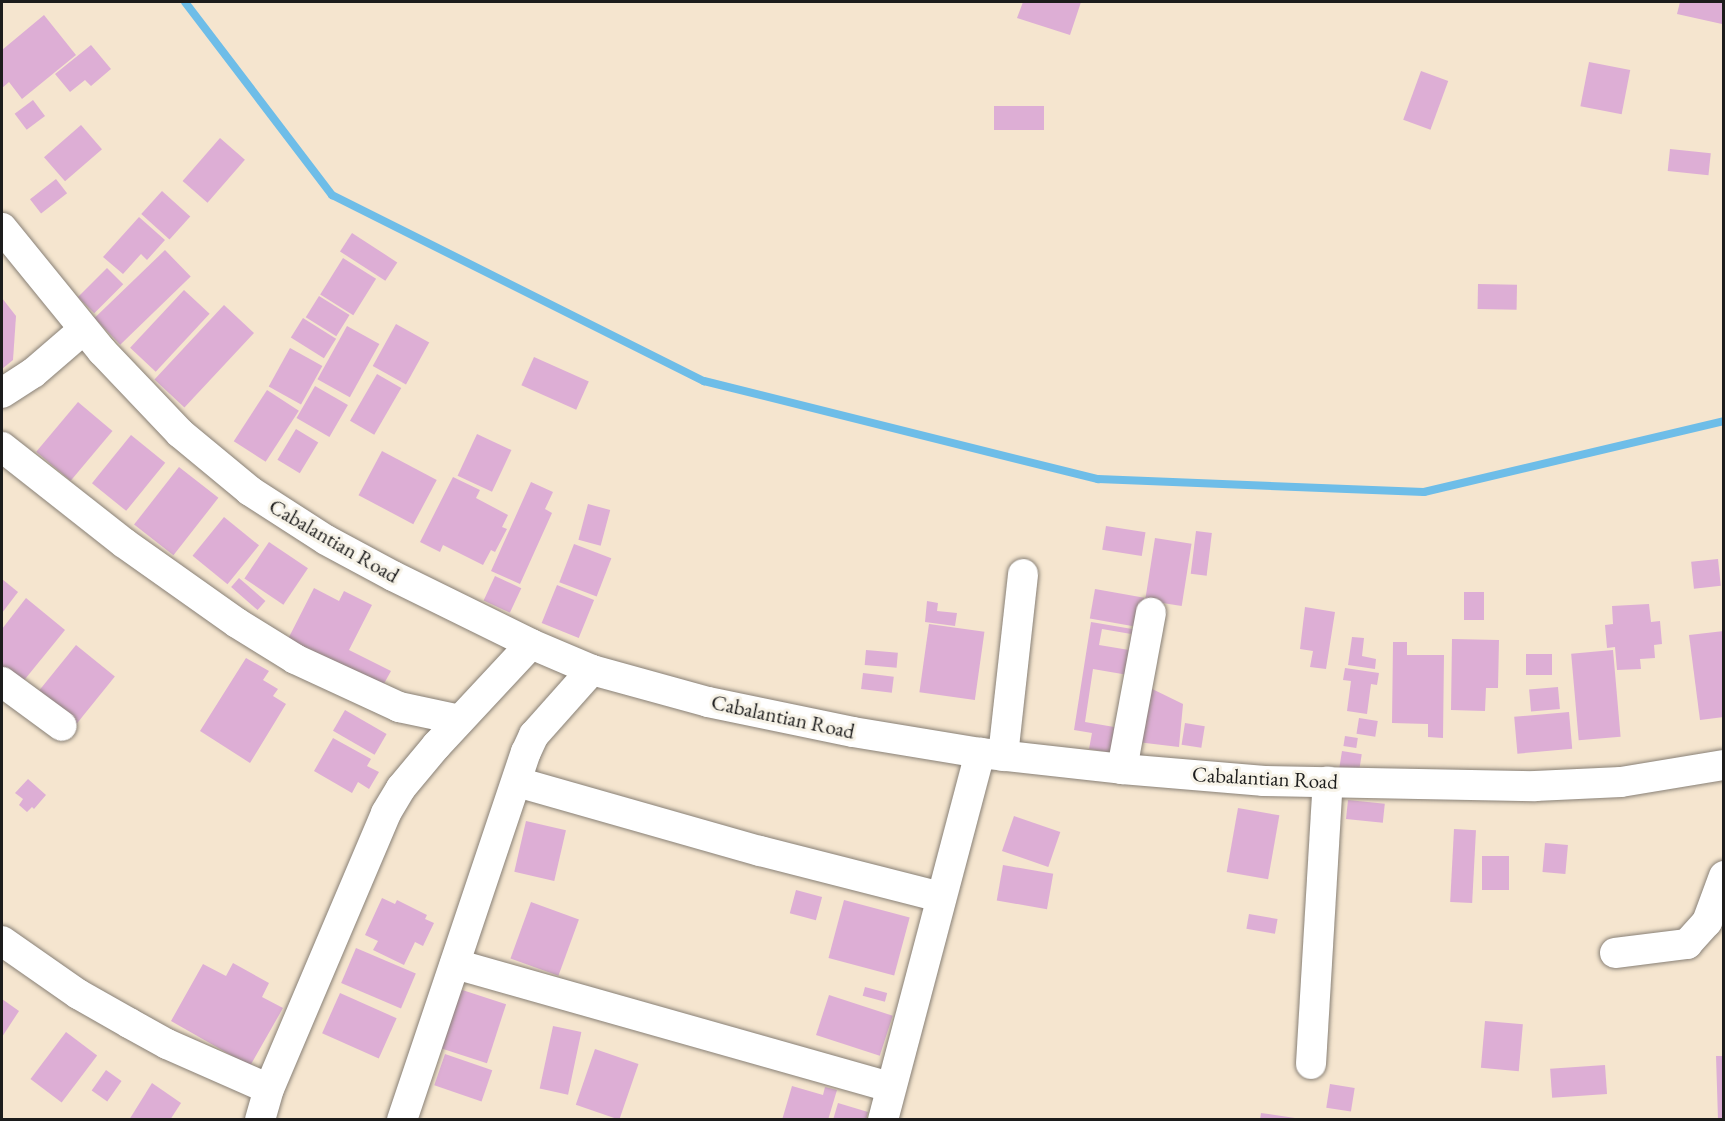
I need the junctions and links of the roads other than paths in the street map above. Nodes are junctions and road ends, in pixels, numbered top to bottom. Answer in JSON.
{"nodes":[{"id":1,"x":2,"y":228,"type":"edge"},
{"id":2,"x":83,"y":330,"type":"junction"},
{"id":3,"x":2,"y":393,"type":"edge"},
{"id":4,"x":2,"y":447,"type":"edge"},
{"id":5,"x":1023,"y":574,"type":"dead end"},
{"id":6,"x":1151,"y":613,"type":"dead end"},
{"id":7,"x":531,"y":644,"type":"junction"},
{"id":8,"x":592,"y":670,"type":"junction"},
{"id":9,"x":2,"y":682,"type":"edge"},
{"id":10,"x":460,"y":720,"type":"junction"},
{"id":11,"x":62,"y":726,"type":"dead end"},
{"id":12,"x":991,"y":755,"type":"junction"},
{"id":13,"x":1724,"y":765,"type":"edge"},
{"id":14,"x":1122,"y":769,"type":"junction"},
{"id":15,"x":517,"y":782,"type":"junction"},
{"id":16,"x":1328,"y":782,"type":"junction"},
{"id":17,"x":1724,"y":876,"type":"edge"},
{"id":18,"x":940,"y":897,"type":"junction"},
{"id":19,"x":2,"y":941,"type":"edge"},
{"id":20,"x":1615,"y":953,"type":"dead end"},
{"id":21,"x":455,"y":964,"type":"junction"},
{"id":22,"x":1311,"y":1064,"type":"dead end"},
{"id":23,"x":891,"y":1087,"type":"junction"},
{"id":24,"x":270,"y":1089,"type":"junction"},
{"id":25,"x":260,"y":1119,"type":"edge"},
{"id":26,"x":402,"y":1119,"type":"edge"},
{"id":27,"x":883,"y":1119,"type":"edge"}],
"edges":[{"from":1,"to":2,"type":"street","name":"Cabalantian Road"},
{"from":2,"to":3,"type":"street"},
{"from":2,"to":7,"type":"street","name":"Cabalantian Road"},
{"from":4,"to":10,"type":"street"},
{"from":5,"to":12,"type":"street"},
{"from":6,"to":14,"type":"street"},
{"from":7,"to":8,"type":"street","name":"Cabalantian Road"},
{"from":7,"to":10,"type":"street"},
{"from":8,"to":12,"type":"street","name":"Cabalantian Road"},
{"from":8,"to":15,"type":"street"},
{"from":9,"to":11,"type":"street"},
{"from":10,"to":24,"type":"street"},
{"from":12,"to":14,"type":"street","name":"Cabalantian Road"},
{"from":12,"to":18,"type":"street"},
{"from":13,"to":16,"type":"street","name":"Cabalantian Road"},
{"from":14,"to":16,"type":"street","name":"Cabalantian Road"},
{"from":15,"to":18,"type":"street"},
{"from":15,"to":21,"type":"street"},
{"from":16,"to":22,"type":"street"},
{"from":17,"to":20,"type":"street"},
{"from":18,"to":23,"type":"street"},
{"from":19,"to":24,"type":"street"},
{"from":21,"to":23,"type":"street"},
{"from":21,"to":26,"type":"street"},
{"from":23,"to":27,"type":"street"},
{"from":24,"to":25,"type":"street"}]}
